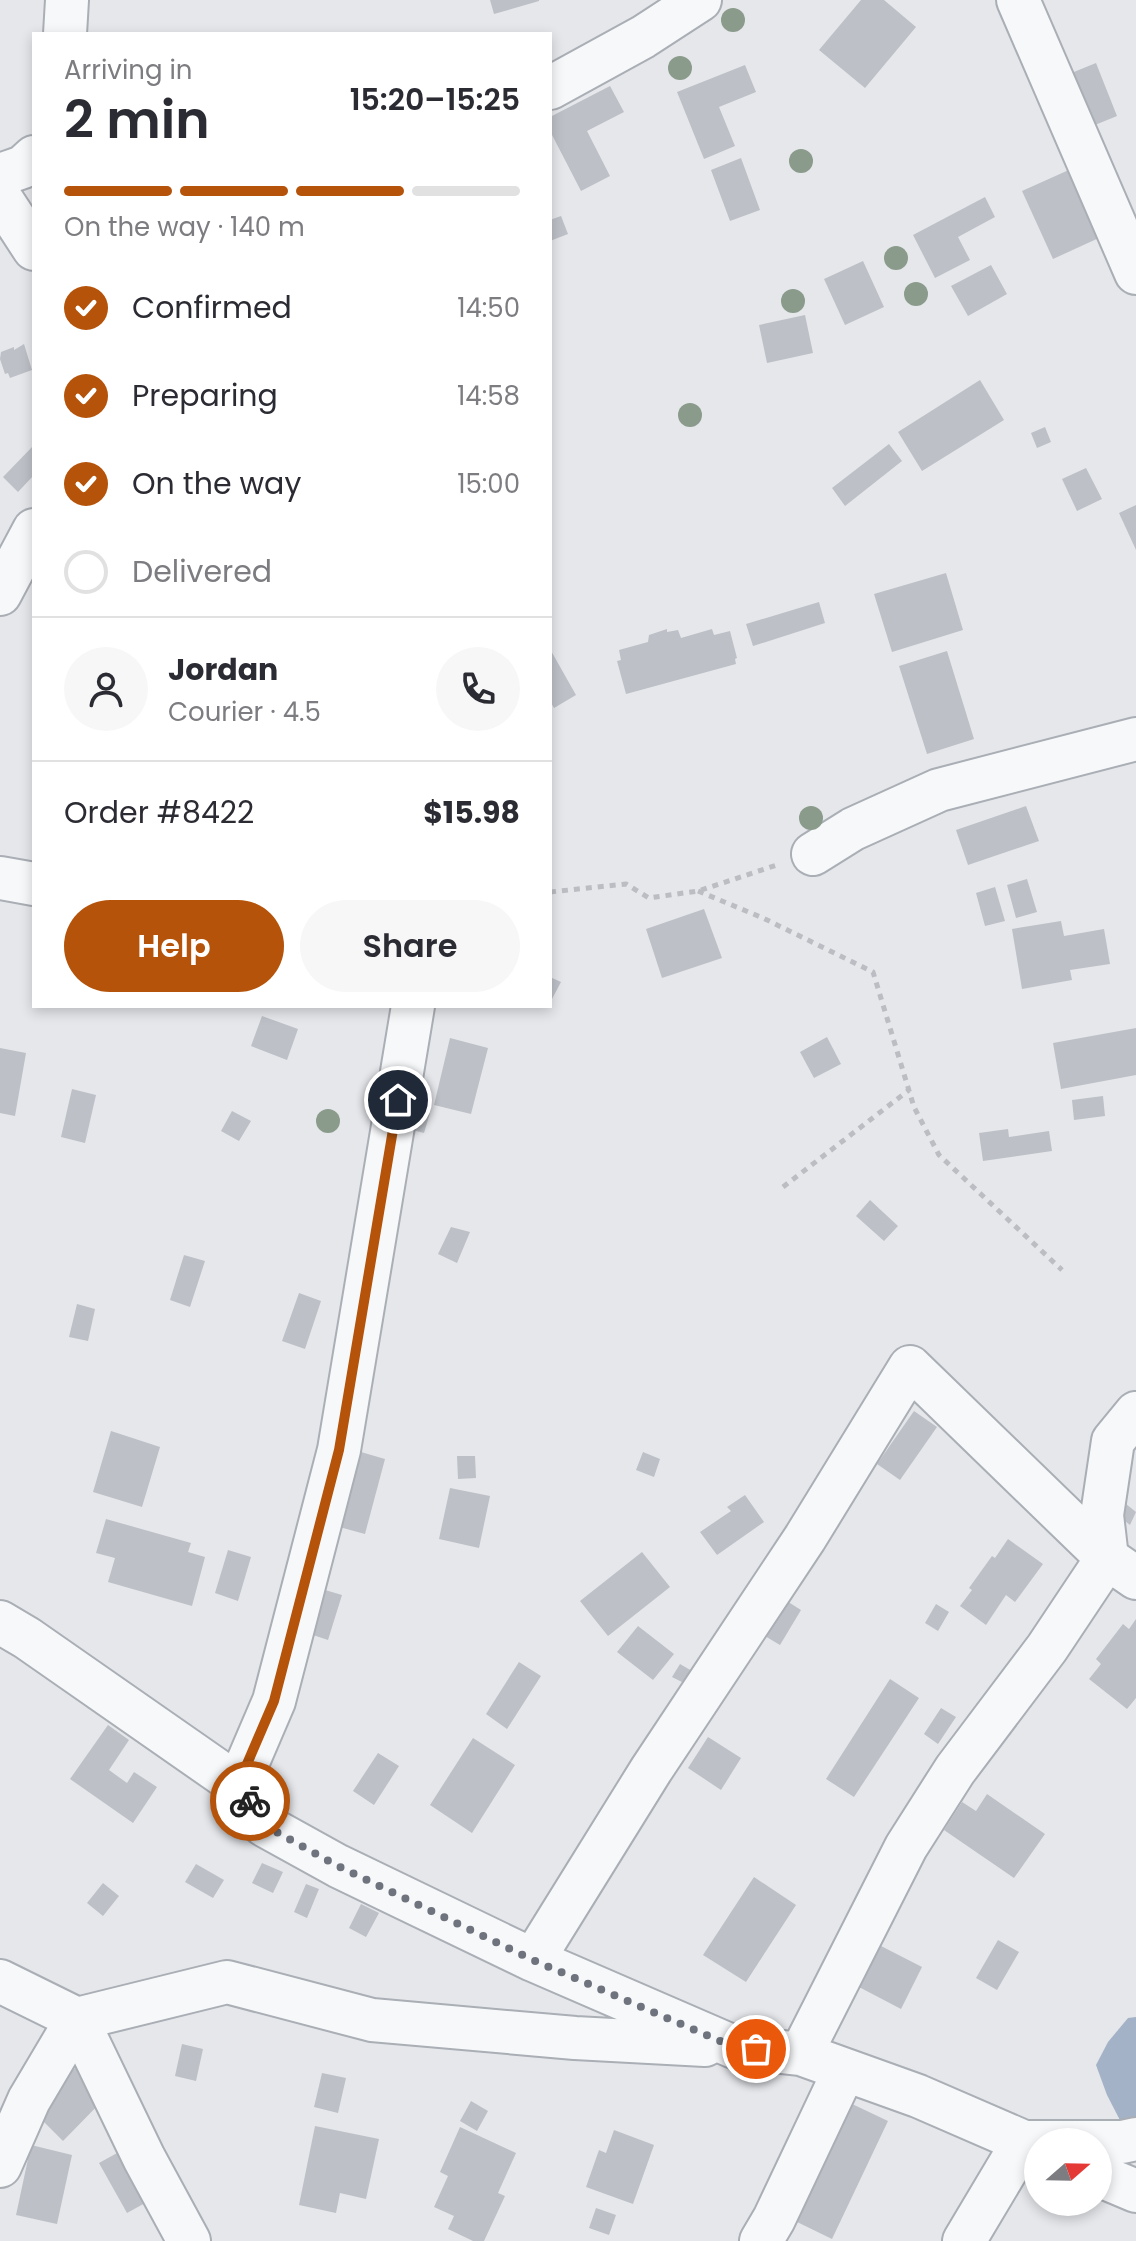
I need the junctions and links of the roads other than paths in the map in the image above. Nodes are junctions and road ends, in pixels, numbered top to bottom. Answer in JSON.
{"nodes":[{"id":1,"x":67,"y":0,"type":"edge"},
{"id":2,"x":700,"y":0,"type":"edge"},
{"id":3,"x":1018,"y":0,"type":"edge"},
{"id":4,"x":65,"y":32,"type":"edge"},
{"id":5,"x":552,"y":87,"type":"edge"},
{"id":6,"x":32,"y":159,"type":"edge"},
{"id":7,"x":0,"y":175,"type":"edge"},
{"id":8,"x":0,"y":197,"type":"edge"},
{"id":9,"x":32,"y":246,"type":"edge"},
{"id":10,"x":1136,"y":273,"type":"edge"},
{"id":11,"x":32,"y":534,"type":"edge"},
{"id":12,"x":0,"y":594,"type":"edge"},
{"id":13,"x":1136,"y":739,"type":"edge"},
{"id":14,"x":813,"y":854,"type":"road end"},
{"id":15,"x":0,"y":878,"type":"edge"},
{"id":16,"x":32,"y":884,"type":"edge"},
{"id":17,"x":413,"y":1008,"type":"edge"},
{"id":18,"x":1136,"y":1413,"type":"edge"},
{"id":19,"x":1121,"y":1568,"type":"edge"},
{"id":20,"x":0,"y":1622,"type":"edge"},
{"id":21,"x":238,"y":1785,"type":"junction"},
{"id":22,"x":533,"y":1960,"type":"junction"},
{"id":23,"x":0,"y":1981,"type":"edge"},
{"id":24,"x":77,"y":2019,"type":"junction"},
{"id":25,"x":734,"y":2047,"type":"junction"},
{"id":26,"x":801,"y":2054,"type":"junction"},
{"id":27,"x":844,"y":2071,"type":"junction"},
{"id":28,"x":1136,"y":2139,"type":"edge"},
{"id":29,"x":1024,"y":2142,"type":"edge"},
{"id":30,"x":1112,"y":2142,"type":"edge"},
{"id":31,"x":1024,"y":2155,"type":"edge"},
{"id":32,"x":0,"y":2166,"type":"edge"},
{"id":33,"x":1112,"y":2181,"type":"edge"},
{"id":34,"x":1136,"y":2191,"type":"edge"},
{"id":35,"x":189,"y":2241,"type":"edge"},
{"id":36,"x":761,"y":2241,"type":"edge"},
{"id":37,"x":964,"y":2241,"type":"edge"}],
"edges":[{"from":1,"to":4,"type":"street"},
{"from":2,"to":5,"type":"street"},
{"from":3,"to":10,"type":"street"},
{"from":6,"to":7,"type":"street"},
{"from":8,"to":9,"type":"street"},
{"from":11,"to":12,"type":"street"},
{"from":13,"to":14,"type":"street"},
{"from":15,"to":16,"type":"street"},
{"from":17,"to":21,"type":"street"},
{"from":18,"to":19,"type":"street"},
{"from":19,"to":22,"type":"street"},
{"from":19,"to":26,"type":"street"},
{"from":20,"to":21,"type":"street"},
{"from":21,"to":22,"type":"street"},
{"from":22,"to":25,"type":"street"},
{"from":23,"to":24,"type":"street"},
{"from":24,"to":25,"type":"street"},
{"from":24,"to":32,"type":"street"},
{"from":24,"to":35,"type":"street"},
{"from":25,"to":26,"type":"street"},
{"from":26,"to":27,"type":"street"},
{"from":27,"to":29,"type":"street"},
{"from":27,"to":36,"type":"street"},
{"from":28,"to":30,"type":"street"},
{"from":31,"to":37,"type":"street"},
{"from":33,"to":34,"type":"street"}]}
